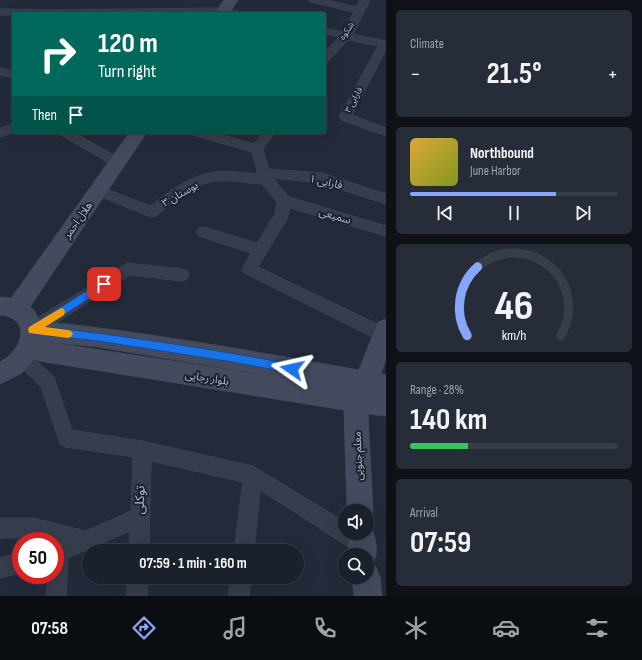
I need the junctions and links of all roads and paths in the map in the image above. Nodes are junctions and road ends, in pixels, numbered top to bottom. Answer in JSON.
{"nodes":[{"id":1,"x":61,"y":0,"type":"edge"},
{"id":2,"x":314,"y":0,"type":"edge"},
{"id":3,"x":365,"y":0,"type":"edge"},
{"id":4,"x":224,"y":10,"type":"edge"},
{"id":5,"x":360,"y":11,"type":"junction"},
{"id":6,"x":0,"y":12,"type":"edge"},
{"id":7,"x":12,"y":12,"type":"edge"},
{"id":8,"x":53,"y":12,"type":"edge"},
{"id":9,"x":160,"y":12,"type":"edge"},
{"id":10,"x":326,"y":31,"type":"edge"},
{"id":11,"x":347,"y":35,"type":"junction"},
{"id":12,"x":385,"y":44,"type":"edge"},
{"id":13,"x":326,"y":57,"type":"edge"},
{"id":14,"x":374,"y":63,"type":"junction"},
{"id":15,"x":386,"y":67,"type":"edge"},
{"id":16,"x":0,"y":71,"type":"edge"},
{"id":17,"x":12,"y":74,"type":"edge"},
{"id":18,"x":12,"y":129,"type":"edge"},
{"id":19,"x":386,"y":132,"type":"edge"},
{"id":20,"x":0,"y":133,"type":"edge"},
{"id":21,"x":69,"y":134,"type":"edge"},
{"id":22,"x":139,"y":134,"type":"edge"},
{"id":23,"x":204,"y":134,"type":"edge"},
{"id":24,"x":268,"y":134,"type":"edge"},
{"id":25,"x":257,"y":149,"type":"junction"},
{"id":26,"x":118,"y":163,"type":"junction"},
{"id":27,"x":265,"y":176,"type":"junction"},
{"id":28,"x":99,"y":190,"type":"junction"},
{"id":29,"x":386,"y":199,"type":"edge"},
{"id":30,"x":284,"y":201,"type":"junction"},
{"id":31,"x":386,"y":231,"type":"edge"},
{"id":32,"x":204,"y":232,"type":"dead end"},
{"id":33,"x":261,"y":250,"type":"junction"},
{"id":34,"x":182,"y":275,"type":"dead end"},
{"id":35,"x":8,"y":307,"type":"edge"},
{"id":36,"x":385,"y":332,"type":"edge"},
{"id":37,"x":28,"y":346,"type":"junction"},
{"id":38,"x":0,"y":373,"type":"edge"},
{"id":39,"x":369,"y":390,"type":"edge"},
{"id":40,"x":386,"y":406,"type":"edge"},
{"id":41,"x":142,"y":450,"type":"junction"},
{"id":42,"x":253,"y":475,"type":"junction"},
{"id":43,"x":361,"y":504,"type":"edge"},
{"id":44,"x":140,"y":516,"type":"junction"},
{"id":45,"x":0,"y":528,"type":"edge"},
{"id":46,"x":87,"y":541,"type":"junction"},
{"id":47,"x":139,"y":544,"type":"edge"},
{"id":48,"x":245,"y":544,"type":"edge"},
{"id":49,"x":362,"y":544,"type":"edge"},
{"id":50,"x":64,"y":551,"type":"edge"},
{"id":51,"x":12,"y":565,"type":"edge"},
{"id":52,"x":0,"y":568,"type":"edge"},
{"id":53,"x":56,"y":584,"type":"edge"},
{"id":54,"x":138,"y":584,"type":"edge"},
{"id":55,"x":240,"y":584,"type":"edge"},
{"id":56,"x":367,"y":584,"type":"edge"},
{"id":57,"x":56,"y":596,"type":"edge"},
{"id":58,"x":137,"y":596,"type":"edge"},
{"id":59,"x":239,"y":596,"type":"edge"},
{"id":60,"x":368,"y":596,"type":"edge"}],
"edges":[{"from":1,"to":8,"type":"street"},
{"from":2,"to":5,"type":"street"},
{"from":3,"to":5,"type":"street","name":"شکوه"},
{"from":4,"to":9,"type":"street"},
{"from":5,"to":11,"type":"street","name":"شکوه"},
{"from":6,"to":7,"type":"street"},
{"from":10,"to":11,"type":"street"},
{"from":11,"to":12,"type":"street"},
{"from":11,"to":13,"type":"street","name":"شکوه"},
{"from":12,"to":14,"type":"street","name":"فارابی ۳"},
{"from":14,"to":15,"type":"street"},
{"from":14,"to":19,"type":"street","name":"فارابی ۳"},
{"from":16,"to":17,"type":"street"},
{"from":18,"to":20,"type":"street"},
{"from":21,"to":26,"type":"street"},
{"from":22,"to":26,"type":"street","name":"هلال احمر"},
{"from":23,"to":25,"type":"street"},
{"from":24,"to":25,"type":"street"},
{"from":25,"to":27,"type":"street"},
{"from":26,"to":28,"type":"street","name":"هلال احمر"},
{"from":27,"to":28,"type":"street","name":"بوستان ٣"},
{"from":27,"to":29,"type":"street","name":"فارابی ۱"},
{"from":27,"to":30,"type":"street"},
{"from":28,"to":35,"type":"street","name":"هلال احمر"},
{"from":30,"to":31,"type":"street","name":"سمیعی"},
{"from":30,"to":33,"type":"street"},
{"from":32,"to":33,"type":"street"},
{"from":33,"to":36,"type":"street"},
{"from":34,"to":37,"type":"street"},
{"from":35,"to":37,"type":"street"},
{"from":36,"to":39,"type":"street"},
{"from":37,"to":38,"type":"street"},
{"from":37,"to":39,"type":"street","name":"بلوار رجایی"},
{"from":37,"to":41,"type":"street"},
{"from":39,"to":40,"type":"street","name":"بلوار رجایی"},
{"from":39,"to":43,"type":"street","name":"معلم جنوبی"},
{"from":41,"to":42,"type":"street"},
{"from":41,"to":44,"type":"street","name":"توکلی"},
{"from":42,"to":48,"type":"street"},
{"from":42,"to":49,"type":"street"},
{"from":44,"to":46,"type":"street"},
{"from":44,"to":47,"type":"street","name":"توکلی"},
{"from":45,"to":46,"type":"street"},
{"from":46,"to":50,"type":"street"},
{"from":51,"to":52,"type":"street"},
{"from":53,"to":57,"type":"street"},
{"from":54,"to":58,"type":"street"},
{"from":55,"to":59,"type":"street"},
{"from":56,"to":60,"type":"street"}]}
